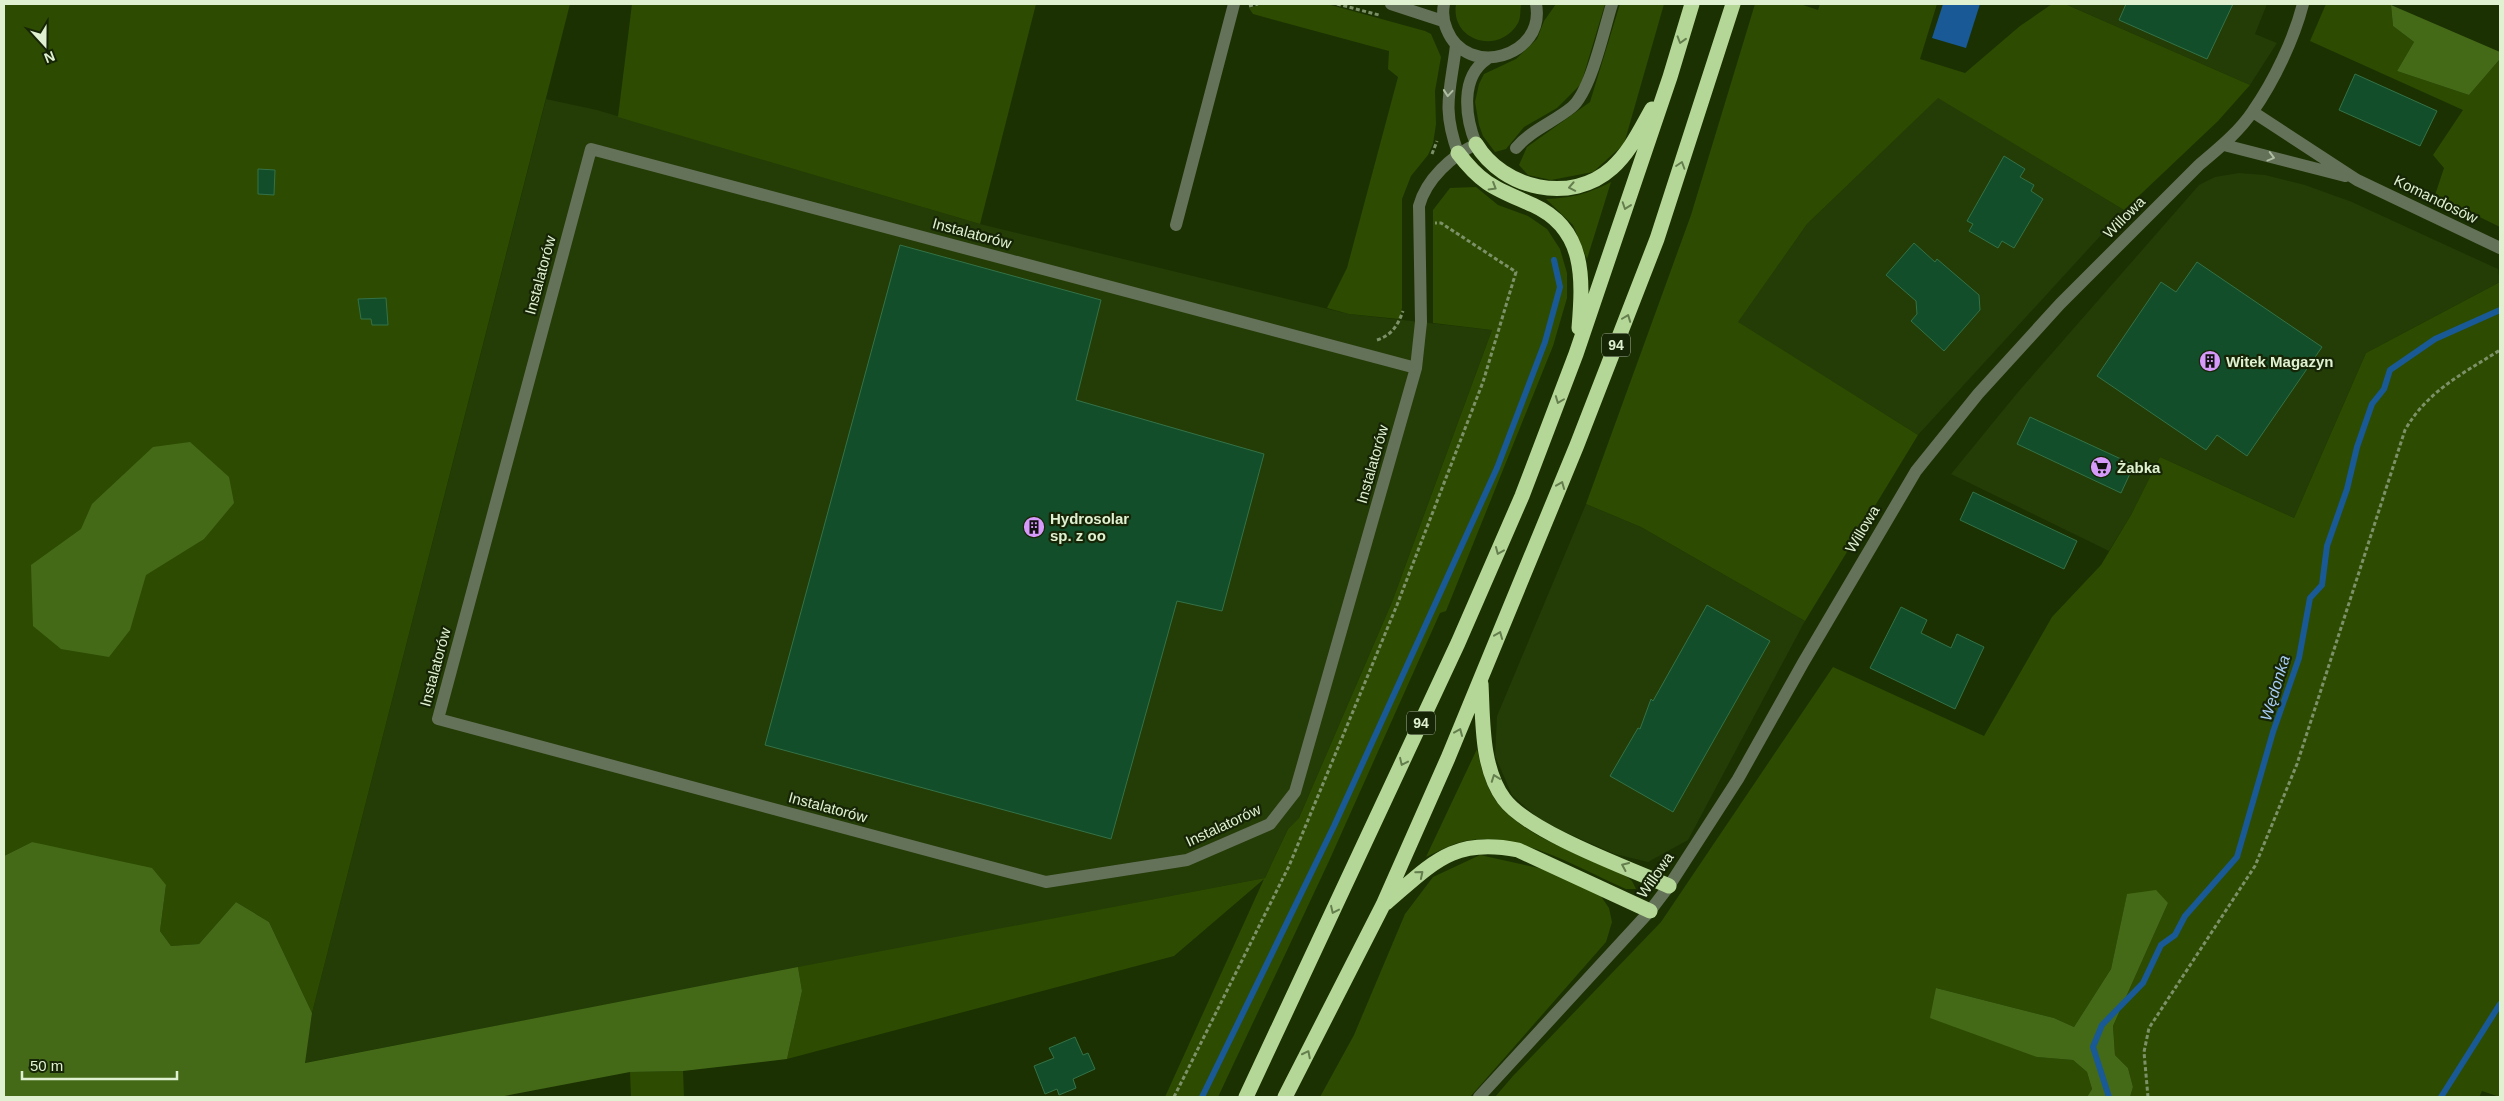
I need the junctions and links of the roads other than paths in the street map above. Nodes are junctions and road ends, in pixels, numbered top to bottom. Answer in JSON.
{"nodes":[{"id":1,"x":1240,"y":4,"type":"edge"},
{"id":2,"x":1391,"y":4,"type":"edge"},
{"id":3,"x":1444,"y":4,"type":"edge"},
{"id":4,"x":1612,"y":4,"type":"edge"},
{"id":5,"x":1692,"y":4,"type":"edge"},
{"id":6,"x":1734,"y":4,"type":"edge"},
{"id":7,"x":2303,"y":4,"type":"edge"},
{"id":8,"x":1538,"y":5,"type":"edge"},
{"id":9,"x":1443,"y":21,"type":"junction"},
{"id":10,"x":1456,"y":45,"type":"junction"},
{"id":11,"x":1487,"y":59,"type":"junction"},
{"id":12,"x":1670,"y":77,"type":"junction"},
{"id":13,"x":2253,"y":112,"type":"junction"},
{"id":14,"x":1476,"y":144,"type":"junction"},
{"id":15,"x":2224,"y":145,"type":"junction"},
{"id":16,"x":1516,"y":148,"type":"dead end"},
{"id":17,"x":1458,"y":153,"type":"junction"},
{"id":18,"x":2357,"y":180,"type":"junction"},
{"id":19,"x":1176,"y":225,"type":"dead end"},
{"id":20,"x":2500,"y":248,"type":"edge"},
{"id":21,"x":1576,"y":354,"type":"junction"},
{"id":22,"x":1416,"y":368,"type":"junction"},
{"id":23,"x":1480,"y":680,"type":"junction"},
{"id":24,"x":1669,"y":886,"type":"junction"},
{"id":25,"x":1383,"y":905,"type":"junction"},
{"id":26,"x":1650,"y":911,"type":"junction"},
{"id":27,"x":1246,"y":1097,"type":"edge"},
{"id":28,"x":1285,"y":1097,"type":"edge"},
{"id":29,"x":1479,"y":1097,"type":"edge"}],
"edges":[{"from":1,"to":19,"type":"street"},
{"from":2,"to":9,"type":"street"},
{"from":3,"to":9,"type":"street"},
{"from":4,"to":16,"type":"street"},
{"from":5,"to":12,"type":"highway","number":"94","one_way":true},
{"from":23,"to":6,"type":"highway","number":"94","one_way":true},
{"from":7,"to":13,"type":"street","name":"Willowa"},
{"from":8,"to":11,"type":"street"},
{"from":9,"to":10,"type":"street"},
{"from":10,"to":11,"type":"street"},
{"from":10,"to":17,"type":"street","one_way":true},
{"from":11,"to":14,"type":"street"},
{"from":12,"to":14,"type":"highway","one_way":true},
{"from":12,"to":21,"type":"highway","number":"94","one_way":true},
{"from":13,"to":15,"type":"street","name":"Willowa"},
{"from":13,"to":18,"type":"street","name":"Komandosów"},
{"from":14,"to":17,"type":"street","name":"Instalatorów"},
{"from":15,"to":18,"type":"street","name":"Komandosów","one_way":true},
{"from":15,"to":24,"type":"street","name":"Willowa"},
{"from":17,"to":21,"type":"highway","one_way":true},
{"from":17,"to":22,"type":"street","name":"Instalatorów"},
{"from":18,"to":20,"type":"street","name":"Komandosów"},
{"from":21,"to":27,"type":"highway","number":"94","one_way":true},
{"from":22,"to":22,"type":"street","name":"Instalatorów"},
{"from":24,"to":23,"type":"highway","one_way":true},
{"from":25,"to":23,"type":"highway","number":"94","one_way":true},
{"from":24,"to":26,"type":"street","name":"Willowa"},
{"from":25,"to":26,"type":"highway","one_way":true},
{"from":28,"to":25,"type":"highway","number":"94","one_way":true},
{"from":26,"to":29,"type":"street","name":"Willowa"}]}
